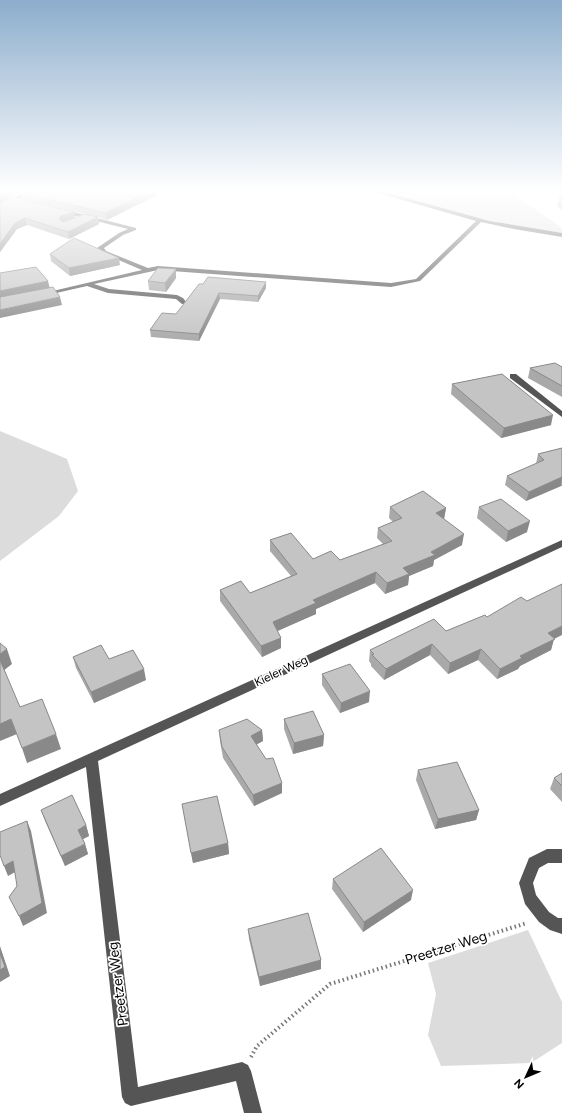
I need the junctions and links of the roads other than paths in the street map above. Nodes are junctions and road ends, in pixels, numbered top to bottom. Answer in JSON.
{"nodes":[{"id":1,"x":108,"y":243,"type":"edge"},
{"id":2,"x":456,"y":243,"type":"edge"},
{"id":3,"x":147,"y":270,"type":"junction"},
{"id":4,"x":89,"y":285,"type":"junction"},
{"id":5,"x":37,"y":295,"type":"edge"},
{"id":6,"x":184,"y":303,"type":"edge"},
{"id":7,"x":513,"y":376,"type":"dead end"},
{"id":8,"x":562,"y":415,"type":"edge"},
{"id":9,"x":562,"y":543,"type":"edge"},
{"id":10,"x":91,"y":758,"type":"junction"},
{"id":11,"x":0,"y":800,"type":"edge"},
{"id":12,"x":562,"y":856,"type":"edge"},
{"id":13,"x":562,"y":926,"type":"edge"},
{"id":14,"x":253,"y":1113,"type":"edge"}],
"edges":[{"from":1,"to":3,"type":"street"},
{"from":2,"to":3,"type":"street"},
{"from":3,"to":4,"type":"street"},
{"from":4,"to":5,"type":"street"},
{"from":4,"to":6,"type":"street"},
{"from":7,"to":8,"type":"street"},
{"from":9,"to":10,"type":"street","name":"Kieler Weg"},
{"from":10,"to":11,"type":"street","name":"Kieler Weg"},
{"from":10,"to":14,"type":"street","name":"Preetzer Weg"},
{"from":12,"to":13,"type":"street"}]}
